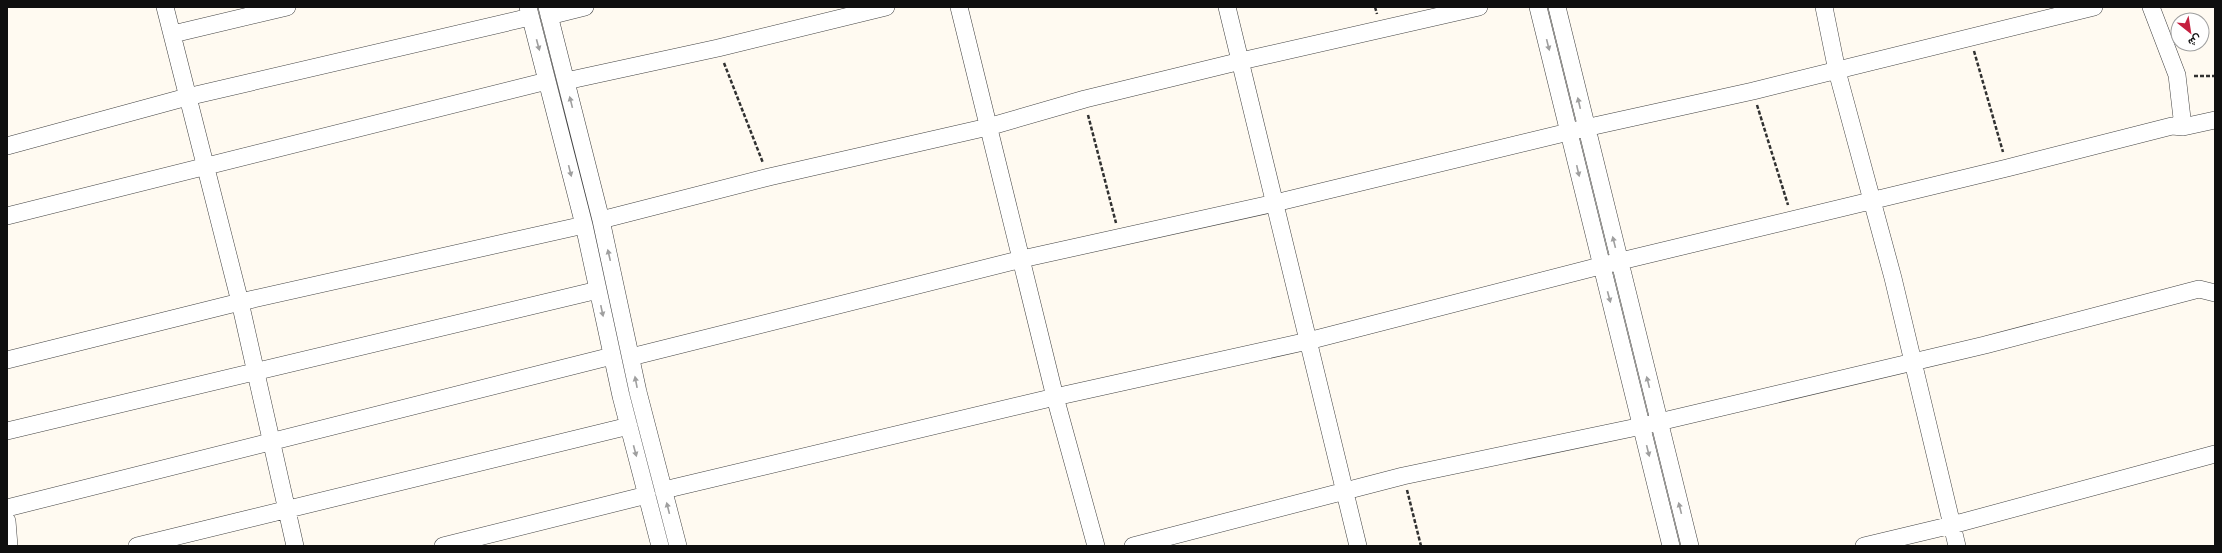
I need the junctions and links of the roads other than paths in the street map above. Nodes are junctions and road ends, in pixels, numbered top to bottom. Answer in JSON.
{"nodes":[{"id":1,"x":165,"y":7,"type":"edge"},
{"id":2,"x":288,"y":7,"type":"edge"},
{"id":3,"x":585,"y":7,"type":"edge"},
{"id":4,"x":886,"y":7,"type":"edge"},
{"id":5,"x":959,"y":7,"type":"edge"},
{"id":6,"x":1227,"y":7,"type":"edge"},
{"id":7,"x":1480,"y":7,"type":"edge"},
{"id":8,"x":1538,"y":7,"type":"edge"},
{"id":9,"x":1557,"y":7,"type":"edge"},
{"id":10,"x":1824,"y":7,"type":"edge"},
{"id":11,"x":2094,"y":7,"type":"edge"},
{"id":12,"x":2151,"y":7,"type":"edge"},
{"id":13,"x":548,"y":11,"type":"edge"},
{"id":14,"x":529,"y":12,"type":"edge"},
{"id":15,"x":173,"y":34,"type":"junction"},
{"id":16,"x":1241,"y":61,"type":"junction"},
{"id":17,"x":1837,"y":71,"type":"junction"},
{"id":18,"x":548,"y":81,"type":"junction"},
{"id":19,"x":566,"y":81,"type":"junction"},
{"id":20,"x":187,"y":97,"type":"junction"},
{"id":21,"x":2215,"y":120,"type":"edge"},
{"id":22,"x":988,"y":127,"type":"junction"},
{"id":23,"x":2183,"y":127,"type":"junction"},
{"id":24,"x":1585,"y":128,"type":"junction"},
{"id":25,"x":1569,"y":132,"type":"junction"},
{"id":26,"x":579,"y":133,"type":"junction"},
{"id":27,"x":562,"y":136,"type":"junction"},
{"id":28,"x":7,"y":146,"type":"edge"},
{"id":29,"x":205,"y":167,"type":"junction"},
{"id":30,"x":1872,"y":200,"type":"junction"},
{"id":31,"x":1275,"y":203,"type":"junction"},
{"id":32,"x":7,"y":216,"type":"edge"},
{"id":33,"x":601,"y":220,"type":"junction"},
{"id":34,"x":584,"y":225,"type":"junction"},
{"id":35,"x":1022,"y":259,"type":"junction"},
{"id":36,"x":1619,"y":262,"type":"junction"},
{"id":37,"x":1600,"y":266,"type":"junction"},
{"id":38,"x":598,"y":290,"type":"junction"},
{"id":39,"x":2213,"y":292,"type":"edge"},
{"id":40,"x":240,"y":302,"type":"junction"},
{"id":41,"x":1308,"y":341,"type":"junction"},
{"id":42,"x":612,"y":356,"type":"junction"},
{"id":43,"x":631,"y":357,"type":"junction"},
{"id":44,"x":7,"y":360,"type":"edge"},
{"id":45,"x":1913,"y":362,"type":"junction"},
{"id":46,"x":256,"y":371,"type":"junction"},
{"id":47,"x":1055,"y":397,"type":"junction"},
{"id":48,"x":1650,"y":424,"type":"junction"},
{"id":49,"x":629,"y":426,"type":"junction"},
{"id":50,"x":7,"y":431,"type":"edge"},
{"id":51,"x":273,"y":443,"type":"junction"},
{"id":52,"x":2215,"y":454,"type":"edge"},
{"id":53,"x":664,"y":490,"type":"junction"},
{"id":54,"x":1344,"y":491,"type":"junction"},
{"id":55,"x":647,"y":495,"type":"junction"},
{"id":56,"x":7,"y":508,"type":"edge"},
{"id":57,"x":287,"y":509,"type":"junction"},
{"id":58,"x":7,"y":522,"type":"edge"},
{"id":59,"x":1952,"y":525,"type":"junction"},
{"id":60,"x":9,"y":546,"type":"edge"},
{"id":61,"x":137,"y":546,"type":"edge"},
{"id":62,"x":295,"y":546,"type":"edge"},
{"id":63,"x":443,"y":546,"type":"edge"},
{"id":64,"x":660,"y":546,"type":"edge"},
{"id":65,"x":678,"y":546,"type":"edge"},
{"id":66,"x":1096,"y":546,"type":"edge"},
{"id":67,"x":1133,"y":546,"type":"edge"},
{"id":68,"x":1358,"y":546,"type":"edge"},
{"id":69,"x":1671,"y":546,"type":"edge"},
{"id":70,"x":1690,"y":546,"type":"edge"},
{"id":71,"x":1864,"y":546,"type":"edge"},
{"id":72,"x":1957,"y":546,"type":"edge"}],
"edges":[{"from":1,"to":15,"type":"street"},
{"from":2,"to":15,"type":"street"},
{"from":3,"to":13,"type":"street"},
{"from":4,"to":19,"type":"street"},
{"from":5,"to":22,"type":"street"},
{"from":6,"to":16,"type":"street"},
{"from":7,"to":16,"type":"street"},
{"from":8,"to":25,"type":"street","one_way":true},
{"from":24,"to":9,"type":"street","one_way":true},
{"from":10,"to":17,"type":"street"},
{"from":11,"to":17,"type":"street"},
{"from":12,"to":23,"type":"street"},
{"from":13,"to":19,"type":"street"},
{"from":14,"to":18,"type":"street","one_way":true},
{"from":14,"to":20,"type":"street"},
{"from":15,"to":20,"type":"street"},
{"from":16,"to":22,"type":"street"},
{"from":16,"to":31,"type":"street"},
{"from":17,"to":24,"type":"street"},
{"from":17,"to":30,"type":"street"},
{"from":18,"to":27,"type":"street"},
{"from":18,"to":29,"type":"street"},
{"from":26,"to":19,"type":"street","one_way":true},
{"from":20,"to":28,"type":"street"},
{"from":20,"to":29,"type":"street"},
{"from":21,"to":23,"type":"street"},
{"from":22,"to":33,"type":"street"},
{"from":22,"to":35,"type":"street"},
{"from":23,"to":30,"type":"street"},
{"from":24,"to":25,"type":"street"},
{"from":36,"to":24,"type":"street","one_way":true},
{"from":25,"to":31,"type":"street"},
{"from":25,"to":37,"type":"street","one_way":true},
{"from":26,"to":27,"type":"street"},
{"from":26,"to":33,"type":"street"},
{"from":27,"to":34,"type":"street","one_way":true},
{"from":29,"to":32,"type":"street"},
{"from":29,"to":40,"type":"street"},
{"from":30,"to":36,"type":"street"},
{"from":30,"to":45,"type":"street"},
{"from":31,"to":35,"type":"street"},
{"from":31,"to":41,"type":"street"},
{"from":43,"to":33,"type":"street","one_way":true},
{"from":34,"to":38,"type":"street"},
{"from":34,"to":40,"type":"street"},
{"from":35,"to":43,"type":"street"},
{"from":35,"to":47,"type":"street"},
{"from":36,"to":37,"type":"street"},
{"from":48,"to":36,"type":"street","one_way":true},
{"from":37,"to":41,"type":"street"},
{"from":37,"to":48,"type":"street","one_way":true},
{"from":38,"to":42,"type":"street","one_way":true},
{"from":38,"to":46,"type":"street"},
{"from":39,"to":45,"type":"street"},
{"from":40,"to":44,"type":"street"},
{"from":40,"to":46,"type":"street"},
{"from":41,"to":47,"type":"street"},
{"from":41,"to":54,"type":"street"},
{"from":42,"to":49,"type":"street"},
{"from":42,"to":51,"type":"street"},
{"from":53,"to":43,"type":"street","one_way":true},
{"from":45,"to":48,"type":"street"},
{"from":45,"to":59,"type":"street"},
{"from":46,"to":50,"type":"street"},
{"from":46,"to":51,"type":"street"},
{"from":47,"to":53,"type":"street"},
{"from":47,"to":66,"type":"street"},
{"from":48,"to":54,"type":"street"},
{"from":48,"to":69,"type":"street","one_way":true},
{"from":70,"to":48,"type":"street","one_way":true},
{"from":49,"to":55,"type":"street","one_way":true},
{"from":49,"to":57,"type":"street"},
{"from":51,"to":56,"type":"street"},
{"from":51,"to":57,"type":"street"},
{"from":52,"to":59,"type":"street"},
{"from":65,"to":53,"type":"street","one_way":true},
{"from":54,"to":67,"type":"street"},
{"from":54,"to":68,"type":"street"},
{"from":55,"to":63,"type":"street"},
{"from":55,"to":64,"type":"street"},
{"from":57,"to":61,"type":"street"},
{"from":57,"to":62,"type":"street"},
{"from":58,"to":60,"type":"street"},
{"from":59,"to":71,"type":"street"},
{"from":59,"to":72,"type":"street"}]}
